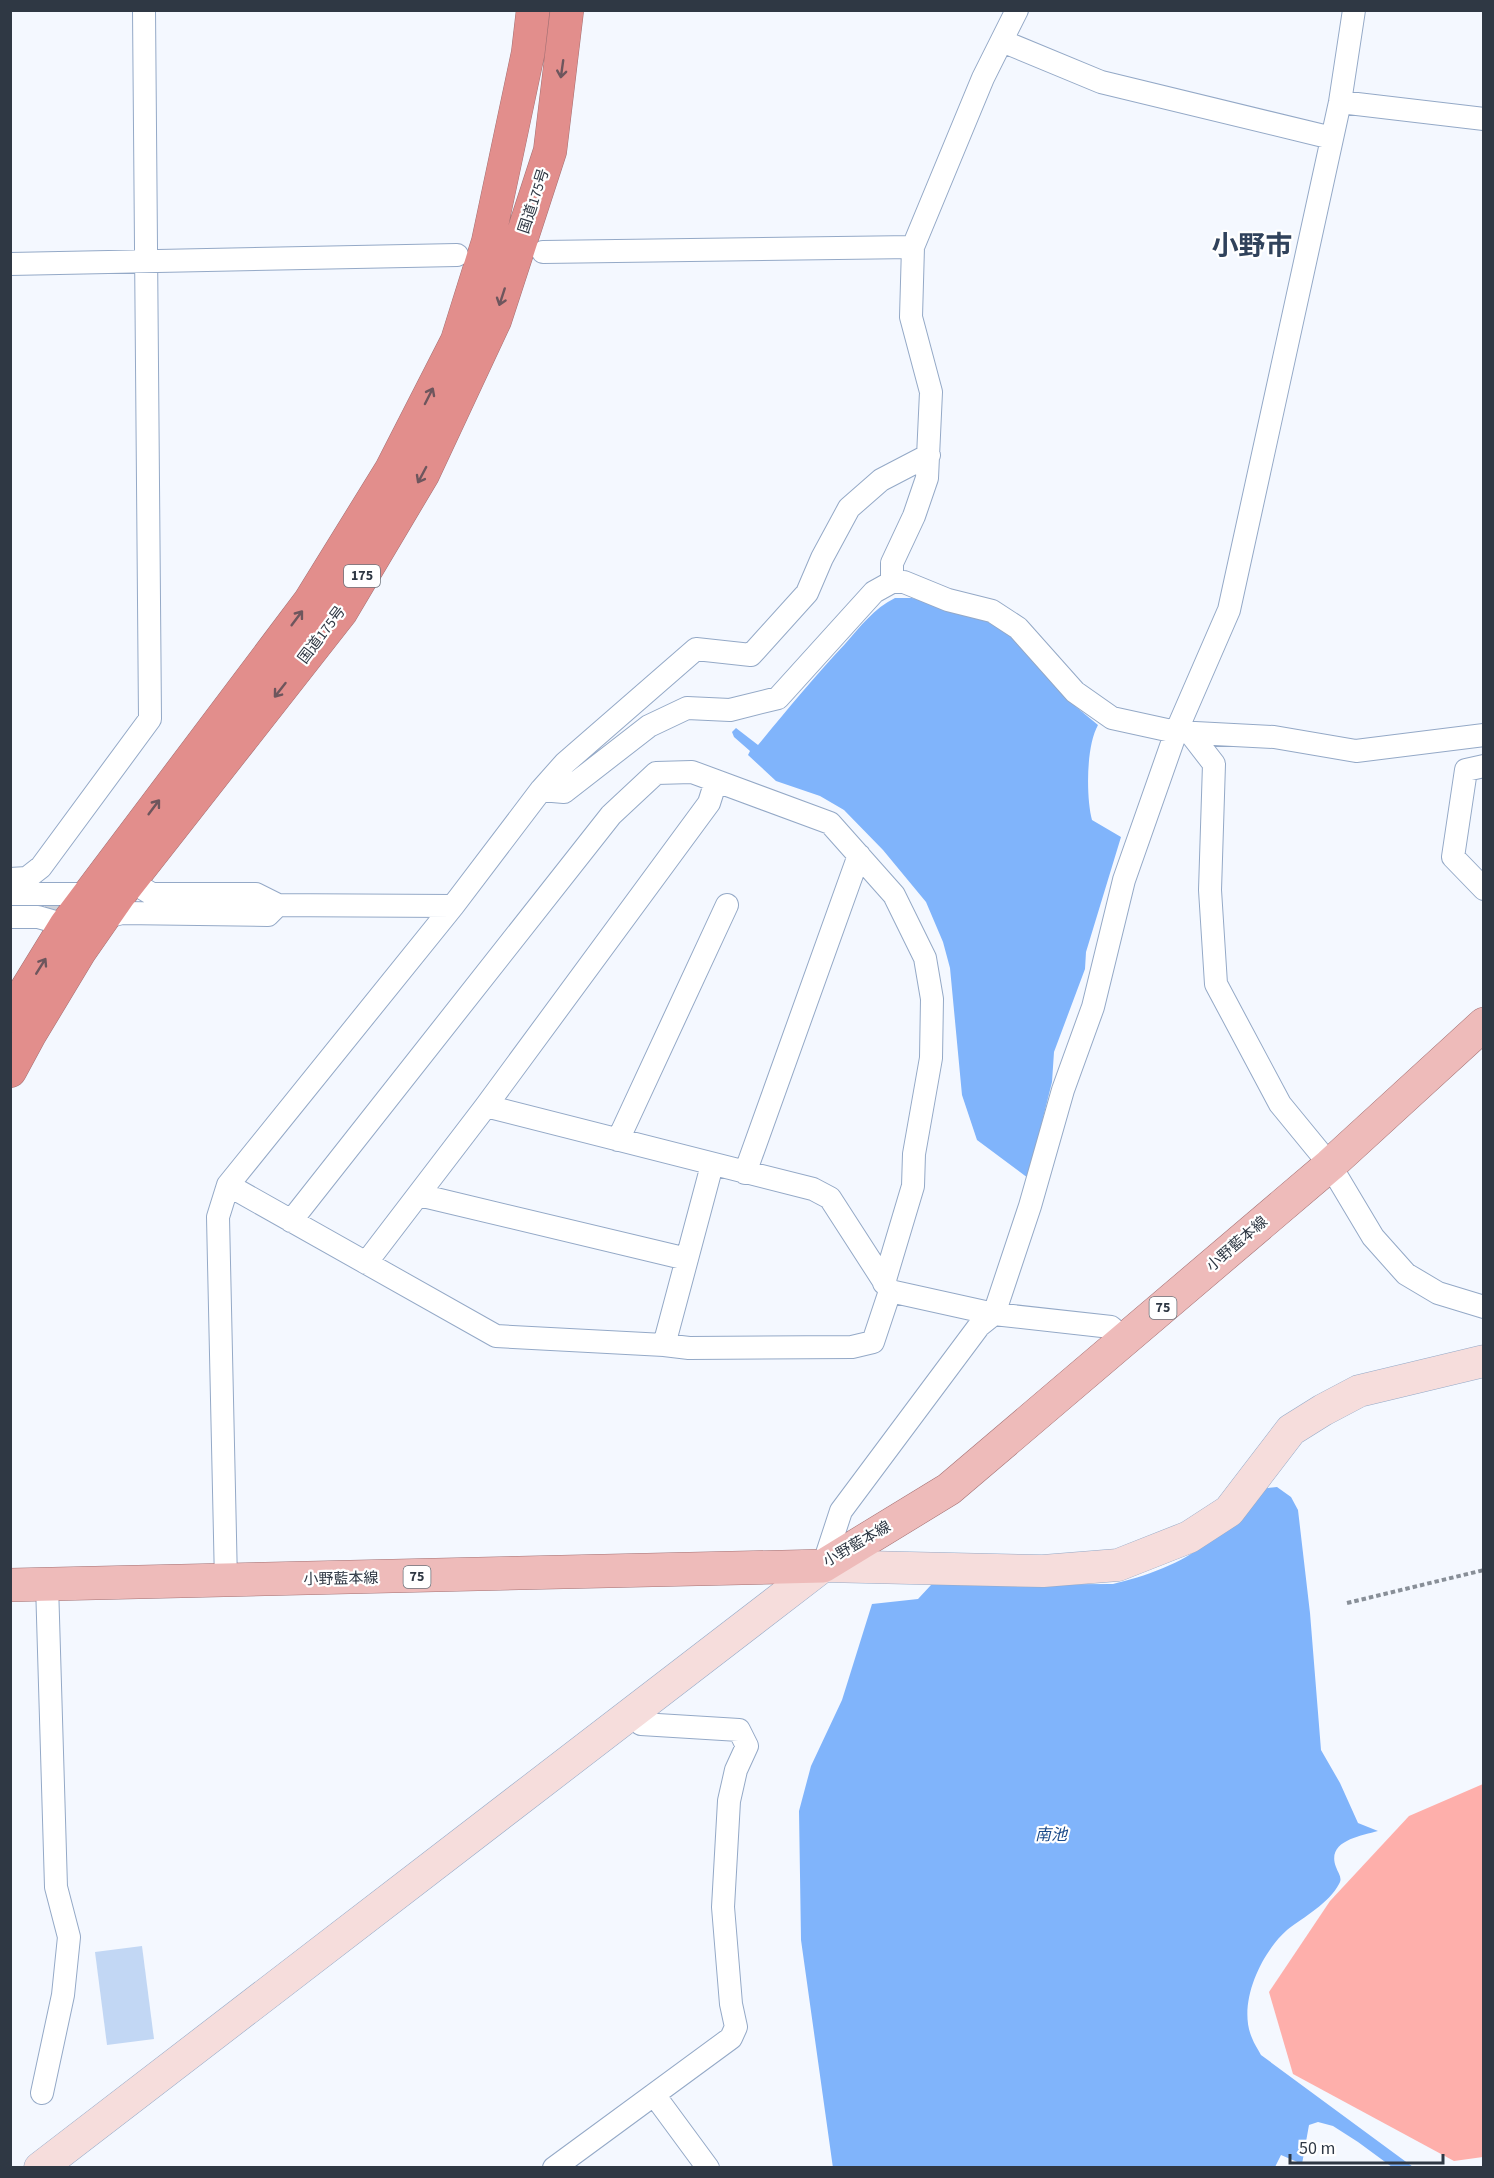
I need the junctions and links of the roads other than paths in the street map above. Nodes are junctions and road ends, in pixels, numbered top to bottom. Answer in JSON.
{"nodes":[{"id":1,"x":144,"y":10,"type":"edge"},
{"id":2,"x":533,"y":10,"type":"edge"},
{"id":3,"x":567,"y":10,"type":"edge"},
{"id":4,"x":1017,"y":10,"type":"edge"},
{"id":5,"x":1354,"y":10,"type":"edge"},
{"id":6,"x":1002,"y":41,"type":"junction"},
{"id":7,"x":1340,"y":102,"type":"junction"},
{"id":8,"x":1484,"y":119,"type":"edge"},
{"id":9,"x":1332,"y":138,"type":"junction"},
{"id":10,"x":913,"y":247,"type":"junction"},
{"id":11,"x":526,"y":251,"type":"junction"},
{"id":12,"x":475,"y":254,"type":"junction"},
{"id":13,"x":146,"y":261,"type":"junction"},
{"id":14,"x":10,"y":264,"type":"edge"},
{"id":15,"x":929,"y":455,"type":"junction"},
{"id":16,"x":892,"y":582,"type":"junction"},
{"id":17,"x":1183,"y":732,"type":"junction"},
{"id":18,"x":1484,"y":735,"type":"edge"},
{"id":19,"x":1484,"y":766,"type":"edge"},
{"id":20,"x":716,"y":781,"type":"junction"},
{"id":21,"x":541,"y":790,"type":"junction"},
{"id":22,"x":859,"y":855,"type":"junction"},
{"id":23,"x":10,"y":879,"type":"edge"},
{"id":24,"x":1484,"y":889,"type":"edge"},
{"id":25,"x":137,"y":893,"type":"junction"},
{"id":26,"x":10,"y":894,"type":"edge"},
{"id":27,"x":278,"y":905,"type":"junction"},
{"id":28,"x":727,"y":905,"type":"dead end"},
{"id":29,"x":96,"y":906,"type":"junction"},
{"id":30,"x":453,"y":906,"type":"junction"},
{"id":31,"x":10,"y":907,"type":"edge"},
{"id":32,"x":56,"y":916,"type":"junction"},
{"id":33,"x":10,"y":917,"type":"edge"},
{"id":34,"x":10,"y":1016,"type":"edge"},
{"id":35,"x":1484,"y":1024,"type":"edge"},
{"id":36,"x":10,"y":1071,"type":"edge"},
{"id":37,"x":486,"y":1106,"type":"junction"},
{"id":38,"x":618,"y":1140,"type":"junction"},
{"id":39,"x":712,"y":1165,"type":"junction"},
{"id":40,"x":1330,"y":1165,"type":"junction"},
{"id":41,"x":745,"y":1173,"type":"junction"},
{"id":42,"x":228,"y":1185,"type":"junction"},
{"id":43,"x":419,"y":1195,"type":"junction"},
{"id":44,"x":291,"y":1221,"type":"junction"},
{"id":45,"x":687,"y":1259,"type":"junction"},
{"id":46,"x":366,"y":1263,"type":"junction"},
{"id":47,"x":887,"y":1287,"type":"junction"},
{"id":48,"x":1484,"y":1306,"type":"edge"},
{"id":49,"x":994,"y":1314,"type":"junction"},
{"id":50,"x":1126,"y":1340,"type":"junction"},
{"id":51,"x":664,"y":1344,"type":"junction"},
{"id":52,"x":1484,"y":1361,"type":"edge"},
{"id":53,"x":823,"y":1566,"type":"junction"},
{"id":54,"x":226,"y":1582,"type":"junction"},
{"id":55,"x":10,"y":1584,"type":"edge"},
{"id":56,"x":47,"y":1584,"type":"junction"},
{"id":57,"x":633,"y":1715,"type":"junction"},
{"id":58,"x":42,"y":2094,"type":"dead end"},
{"id":59,"x":655,"y":2096,"type":"junction"},
{"id":60,"x":40,"y":2168,"type":"edge"},
{"id":61,"x":554,"y":2168,"type":"edge"},
{"id":62,"x":708,"y":2168,"type":"edge"}],
"edges":[{"from":1,"to":13,"type":"street"},
{"from":2,"to":12,"type":"highway","name":"国道175号","number":"175"},
{"from":3,"to":11,"type":"highway","name":"国道175号","number":"175","one_way":true},
{"from":4,"to":6,"type":"street"},
{"from":5,"to":7,"type":"street"},
{"from":6,"to":9,"type":"street"},
{"from":6,"to":10,"type":"street"},
{"from":7,"to":8,"type":"street"},
{"from":7,"to":9,"type":"street"},
{"from":9,"to":17,"type":"street"},
{"from":10,"to":11,"type":"street"},
{"from":10,"to":15,"type":"street"},
{"from":11,"to":25,"type":"highway","name":"国道175号","number":"175","one_way":true},
{"from":12,"to":13,"type":"street"},
{"from":29,"to":12,"type":"highway","name":"国道175号","number":"175","one_way":true},
{"from":13,"to":14,"type":"street"},
{"from":13,"to":23,"type":"street"},
{"from":15,"to":16,"type":"street"},
{"from":15,"to":21,"type":"street"},
{"from":16,"to":17,"type":"street"},
{"from":16,"to":21,"type":"street"},
{"from":17,"to":18,"type":"street"},
{"from":17,"to":40,"type":"street"},
{"from":17,"to":49,"type":"street"},
{"from":19,"to":24,"type":"street"},
{"from":20,"to":22,"type":"street"},
{"from":20,"to":37,"type":"street"},
{"from":20,"to":44,"type":"street"},
{"from":21,"to":30,"type":"street"},
{"from":22,"to":41,"type":"street"},
{"from":22,"to":47,"type":"street"},
{"from":25,"to":27,"type":"street"},
{"from":25,"to":29,"type":"highway","name":"国道175号","number":"175"},
{"from":26,"to":29,"type":"street"},
{"from":27,"to":29,"type":"street"},
{"from":27,"to":30,"type":"street"},
{"from":28,"to":38,"type":"street"},
{"from":29,"to":32,"type":"highway","name":"国道175号","number":"175"},
{"from":29,"to":36,"type":"highway","name":"国道175号","number":"175"},
{"from":30,"to":42,"type":"street"},
{"from":31,"to":32,"type":"street"},
{"from":32,"to":33,"type":"street"},
{"from":34,"to":32,"type":"highway","name":"国道175号","number":"175","one_way":true},
{"from":35,"to":40,"type":"main road","name":"小野藍本線","number":"75"},
{"from":37,"to":38,"type":"street"},
{"from":37,"to":43,"type":"street"},
{"from":38,"to":39,"type":"street"},
{"from":39,"to":41,"type":"street"},
{"from":39,"to":45,"type":"street"},
{"from":40,"to":48,"type":"street"},
{"from":40,"to":50,"type":"main road","name":"小野藍本線","number":"75"},
{"from":41,"to":47,"type":"street"},
{"from":42,"to":44,"type":"street"},
{"from":42,"to":54,"type":"street"},
{"from":43,"to":45,"type":"street"},
{"from":43,"to":46,"type":"street"},
{"from":44,"to":46,"type":"street"},
{"from":45,"to":51,"type":"street"},
{"from":46,"to":51,"type":"street"},
{"from":47,"to":49,"type":"street"},
{"from":47,"to":51,"type":"street"},
{"from":49,"to":50,"type":"street"},
{"from":49,"to":53,"type":"street"},
{"from":50,"to":53,"type":"main road","name":"小野藍本線","number":"75"},
{"from":52,"to":53,"type":"street"},
{"from":53,"to":54,"type":"main road","name":"小野藍本線","number":"75"},
{"from":53,"to":57,"type":"street"},
{"from":54,"to":56,"type":"main road","name":"小野藍本線","number":"75"},
{"from":55,"to":56,"type":"main road","name":"小野藍本線","number":"75"},
{"from":56,"to":58,"type":"street"},
{"from":57,"to":59,"type":"street"},
{"from":57,"to":60,"type":"street"},
{"from":59,"to":61,"type":"street"},
{"from":59,"to":62,"type":"street"}]}
